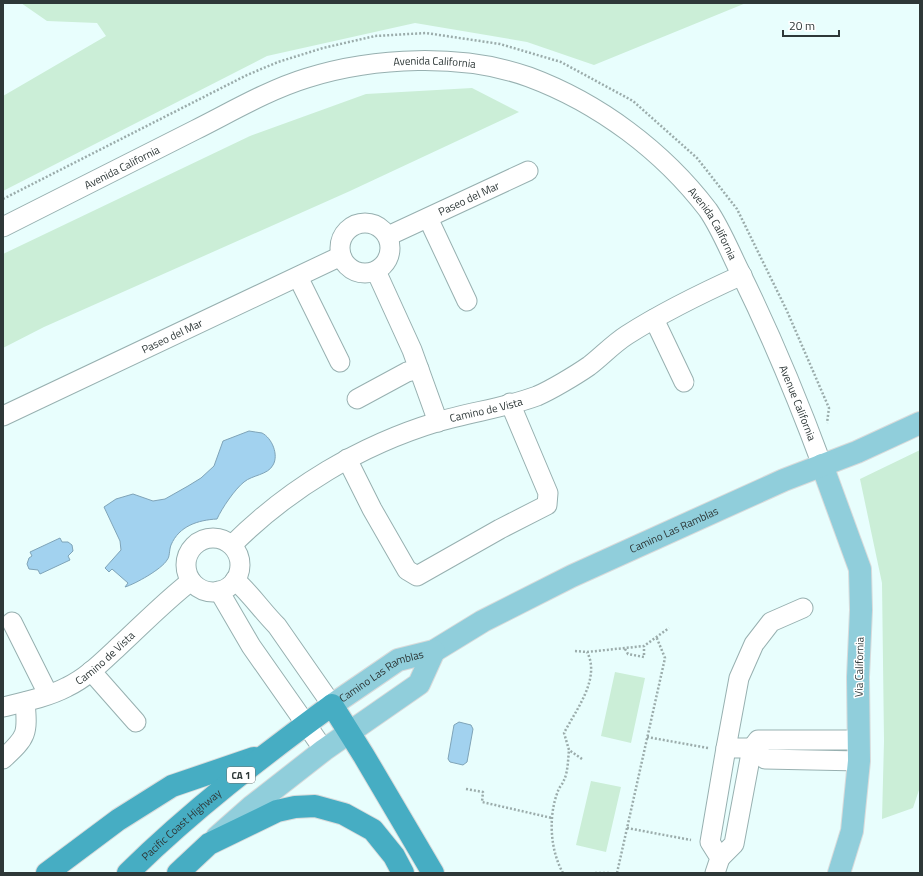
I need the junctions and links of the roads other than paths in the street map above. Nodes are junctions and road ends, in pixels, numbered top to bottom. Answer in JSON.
{"nodes":[{"id":1,"x":528,"y":171,"type":"dead end"},
{"id":2,"x":428,"y":218,"type":"junction"},
{"id":3,"x":3,"y":227,"type":"edge"},
{"id":4,"x":388,"y":236,"type":"junction"},
{"id":5,"x":341,"y":256,"type":"junction"},
{"id":6,"x":376,"y":271,"type":"junction"},
{"id":7,"x":742,"y":275,"type":"junction"},
{"id":8,"x":298,"y":277,"type":"junction"},
{"id":9,"x":467,"y":301,"type":"dead end"},
{"id":10,"x":654,"y":319,"type":"junction"},
{"id":11,"x":772,"y":342,"type":"joint"},
{"id":12,"x":340,"y":362,"type":"dead end"},
{"id":13,"x":419,"y":369,"type":"junction"},
{"id":14,"x":684,"y":382,"type":"dead end"},
{"id":15,"x":357,"y":399,"type":"dead end"},
{"id":16,"x":510,"y":403,"type":"junction"},
{"id":17,"x":3,"y":416,"type":"edge"},
{"id":18,"x":438,"y":422,"type":"junction"},
{"id":19,"x":920,"y":423,"type":"edge"},
{"id":20,"x":347,"y":458,"type":"junction"},
{"id":21,"x":822,"y":465,"type":"junction"},
{"id":22,"x":232,"y":545,"type":"junction"},
{"id":23,"x":236,"y":580,"type":"junction"},
{"id":24,"x":191,"y":581,"type":"junction"},
{"id":25,"x":219,"y":591,"type":"junction"},
{"id":26,"x":804,"y":608,"type":"dead end"},
{"id":27,"x":266,"y":615,"type":"junction"},
{"id":28,"x":12,"y":622,"type":"dead end"},
{"id":29,"x":242,"y":630,"type":"junction"},
{"id":30,"x":434,"y":651,"type":"junction"},
{"id":31,"x":91,"y":671,"type":"junction"},
{"id":32,"x":48,"y":694,"type":"junction"},
{"id":33,"x":24,"y":702,"type":"junction"},
{"id":34,"x":332,"y":705,"type":"junction"},
{"id":35,"x":3,"y":707,"type":"edge"},
{"id":36,"x":136,"y":722,"type":"dead end"},
{"id":37,"x":306,"y":724,"type":"junction"},
{"id":38,"x":350,"y":732,"type":"junction"},
{"id":39,"x":726,"y":748,"type":"junction"},
{"id":40,"x":752,"y":748,"type":"junction"},
{"id":41,"x":324,"y":750,"type":"junction"},
{"id":42,"x":859,"y":750,"type":"junction"},
{"id":43,"x":266,"y":754,"type":"junction"},
{"id":44,"x":3,"y":759,"type":"edge"},
{"id":45,"x":209,"y":844,"type":"junction"},
{"id":46,"x":715,"y":857,"type":"edge"},
{"id":47,"x":47,"y":873,"type":"edge"},
{"id":48,"x":128,"y":873,"type":"edge"},
{"id":49,"x":178,"y":873,"type":"edge"},
{"id":50,"x":403,"y":873,"type":"edge"},
{"id":51,"x":433,"y":873,"type":"edge"},
{"id":52,"x":839,"y":873,"type":"edge"}],
"edges":[{"from":1,"to":2,"type":"street","name":"Paseo del Mar"},
{"from":2,"to":4,"type":"street","name":"Paseo del Mar"},
{"from":2,"to":9,"type":"street"},
{"from":3,"to":7,"type":"street","name":"Avenida California"},
{"from":4,"to":5,"type":"street"},
{"from":4,"to":6,"type":"street"},
{"from":5,"to":6,"type":"street"},
{"from":5,"to":8,"type":"street","name":"Paseo del Mar"},
{"from":6,"to":13,"type":"street"},
{"from":7,"to":10,"type":"street","name":"Camino de Vista"},
{"from":7,"to":11,"type":"street","name":"Avenida California"},
{"from":8,"to":12,"type":"street"},
{"from":8,"to":17,"type":"street","name":"Paseo del Mar"},
{"from":10,"to":14,"type":"street"},
{"from":10,"to":16,"type":"street","name":"Camino de Vista"},
{"from":11,"to":21,"type":"street","name":"Avenue California"},
{"from":13,"to":15,"type":"street"},
{"from":13,"to":18,"type":"street"},
{"from":16,"to":18,"type":"street","name":"Camino de Vista"},
{"from":16,"to":20,"type":"street"},
{"from":18,"to":20,"type":"street","name":"Camino de Vista"},
{"from":19,"to":21,"type":"main road","name":"Camino Las Ramblas"},
{"from":20,"to":22,"type":"street","name":"Camino de Vista"},
{"from":21,"to":30,"type":"main road","name":"Camino Las Ramblas"},
{"from":21,"to":42,"type":"main road","name":"Via California"},
{"from":22,"to":23,"type":"street"},
{"from":22,"to":24,"type":"street"},
{"from":23,"to":25,"type":"street"},
{"from":23,"to":27,"type":"street"},
{"from":24,"to":25,"type":"street"},
{"from":24,"to":31,"type":"street","name":"Camino de Vista"},
{"from":25,"to":29,"type":"street"},
{"from":26,"to":39,"type":"street"},
{"from":27,"to":29,"type":"street"},
{"from":27,"to":34,"type":"street"},
{"from":28,"to":32,"type":"street"},
{"from":29,"to":37,"type":"street"},
{"from":30,"to":34,"type":"main road","name":"Camino Las Ramblas"},
{"from":30,"to":38,"type":"main road","name":"Camino Las Ramblas"},
{"from":31,"to":32,"type":"street","name":"Camino de Vista"},
{"from":31,"to":36,"type":"street"},
{"from":32,"to":33,"type":"street","name":"Camino de Vista"},
{"from":33,"to":35,"type":"street","name":"Camino de Vista"},
{"from":33,"to":44,"type":"street"},
{"from":34,"to":37,"type":"highway","name":"Pacific Coast Highway","number":"CA 1"},
{"from":34,"to":38,"type":"highway"},
{"from":37,"to":41,"type":"street"},
{"from":37,"to":43,"type":"highway","name":"Pacific Coast Highway","number":"CA 1"},
{"from":38,"to":41,"type":"main road","number":"CA 1"},
{"from":38,"to":51,"type":"highway"},
{"from":39,"to":40,"type":"street"},
{"from":39,"to":46,"type":"street"},
{"from":40,"to":42,"type":"street"},
{"from":40,"to":46,"type":"street"},
{"from":41,"to":45,"type":"main road","number":"CA 1"},
{"from":42,"to":52,"type":"main road","name":"Via California"},
{"from":43,"to":47,"type":"highway"},
{"from":43,"to":48,"type":"highway","name":"Pacific Coast Highway","number":"CA 1"},
{"from":45,"to":49,"type":"highway","number":"CA 1"},
{"from":45,"to":50,"type":"highway"}]}
